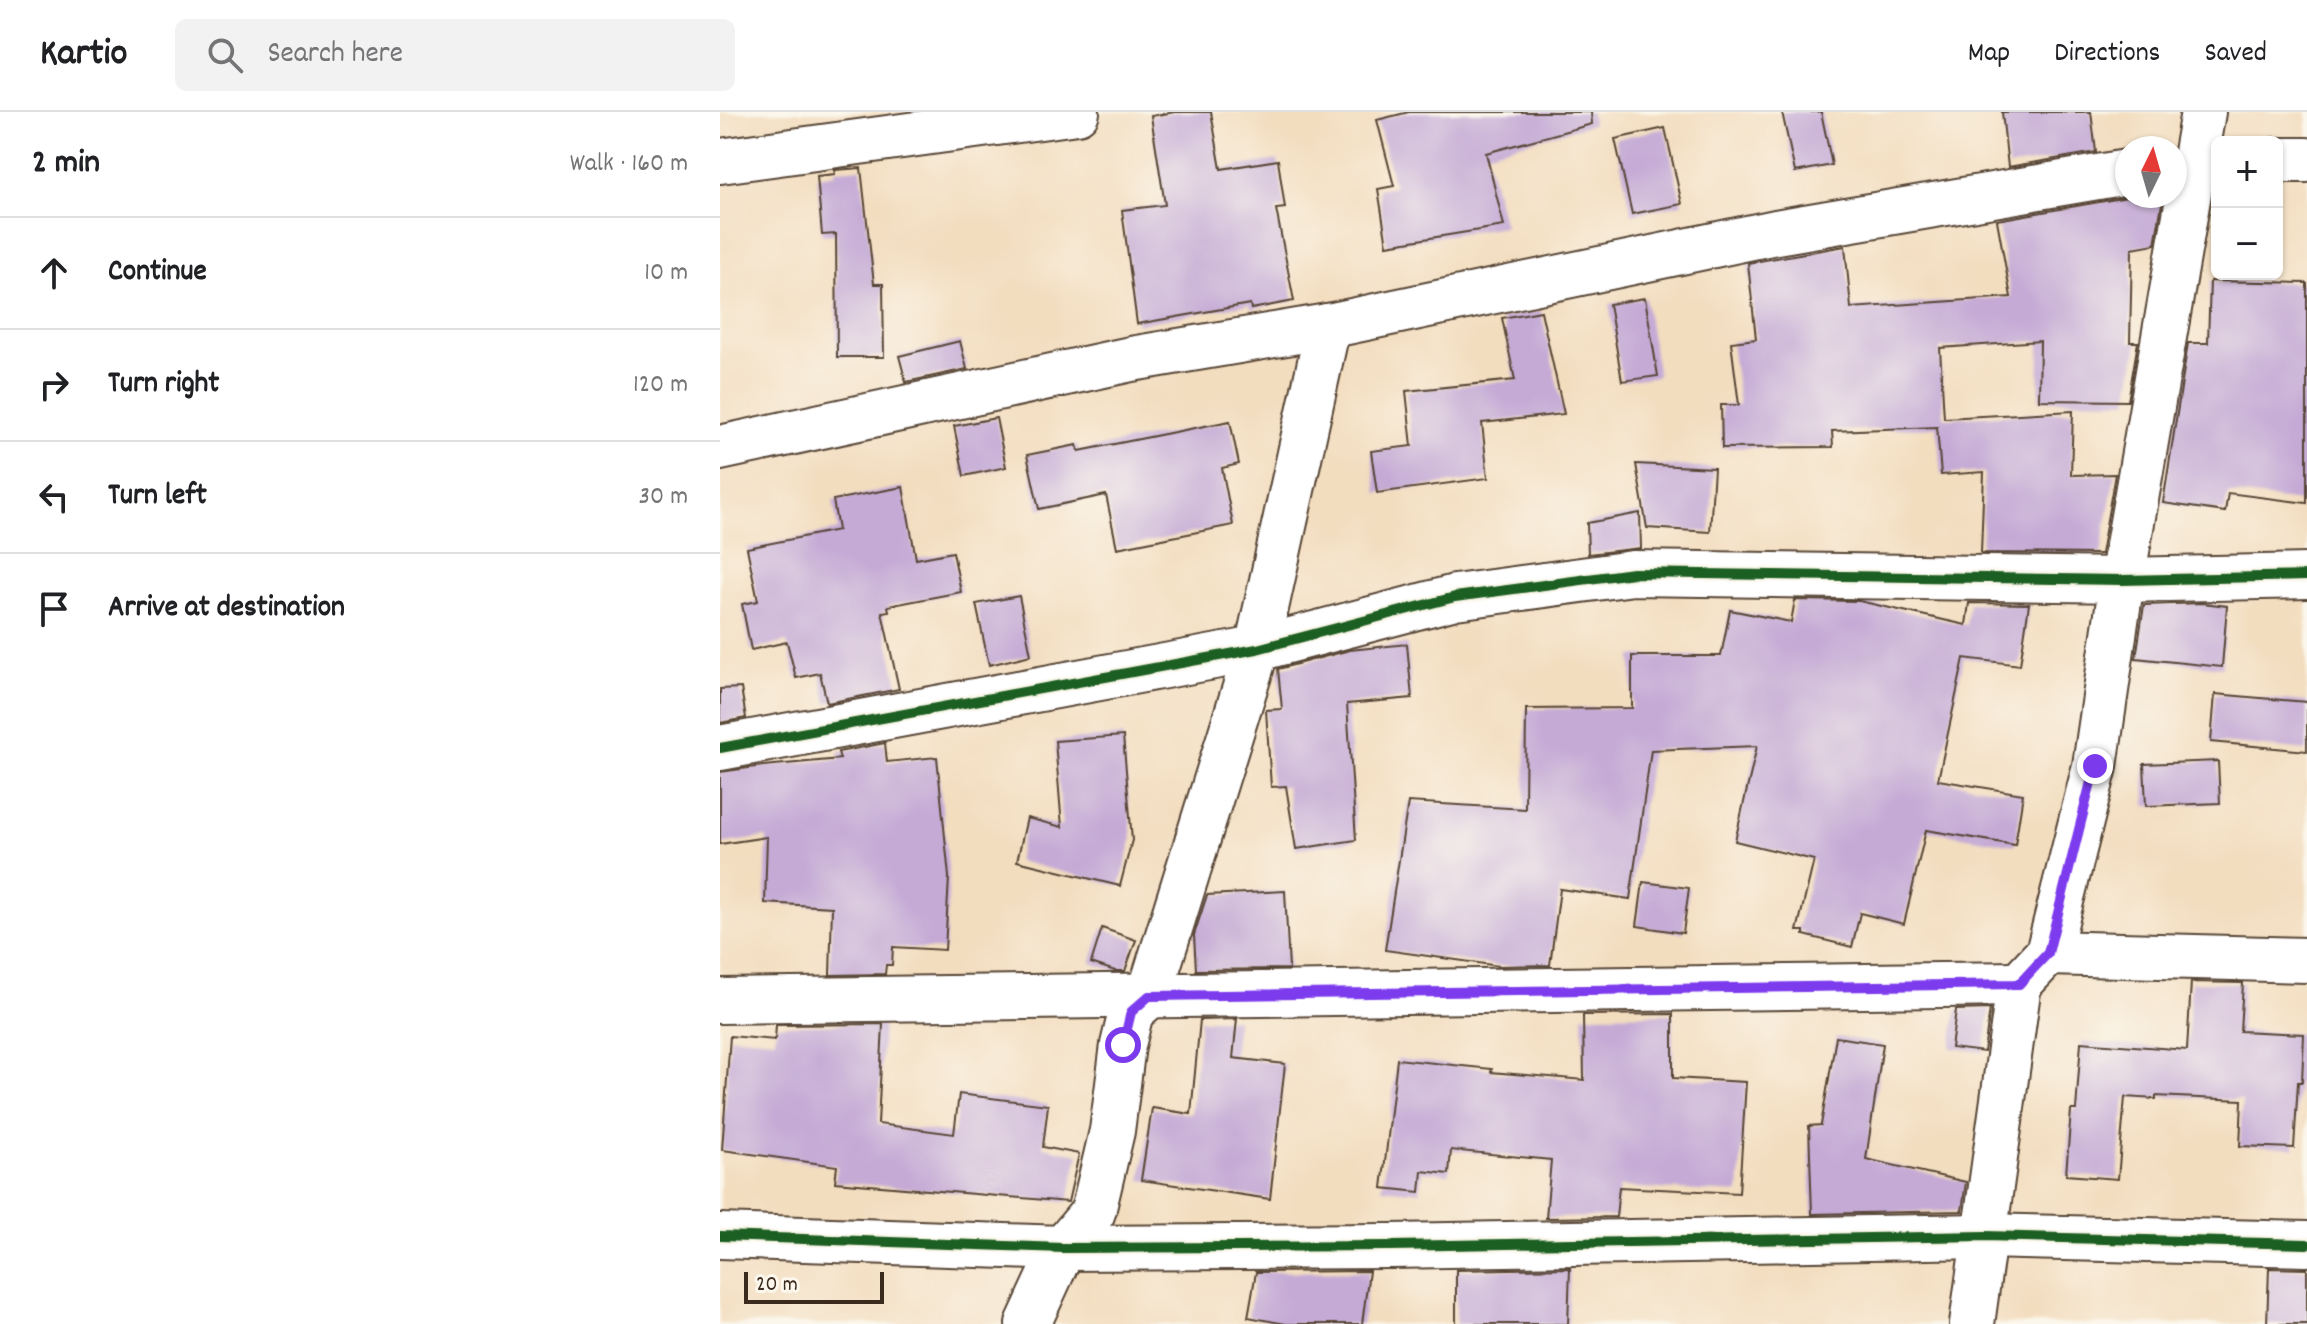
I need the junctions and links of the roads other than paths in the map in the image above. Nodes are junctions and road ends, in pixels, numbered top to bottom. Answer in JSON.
{"nodes":[{"id":1,"x":1077,"y":112,"type":"edge"},
{"id":2,"x":2203,"y":112,"type":"edge"},
{"id":3,"x":2283,"y":160,"type":"edge"},
{"id":4,"x":2307,"y":160,"type":"edge"},
{"id":5,"x":720,"y":161,"type":"edge"},
{"id":6,"x":2195,"y":161,"type":"edge"},
{"id":7,"x":2115,"y":174,"type":"edge"},
{"id":8,"x":1328,"y":326,"type":"junction"},
{"id":9,"x":720,"y":448,"type":"edge"},
{"id":10,"x":2307,"y":576,"type":"edge"},
{"id":11,"x":2122,"y":580,"type":"junction"},
{"id":12,"x":1257,"y":649,"type":"junction"},
{"id":13,"x":720,"y":748,"type":"edge"},
{"id":14,"x":2048,"y":953,"type":"junction"},
{"id":15,"x":2307,"y":960,"type":"edge"},
{"id":16,"x":2019,"y":984,"type":"junction"},
{"id":17,"x":1149,"y":996,"type":"junction"},
{"id":18,"x":720,"y":1001,"type":"edge"},
{"id":19,"x":720,"y":1236,"type":"edge"},
{"id":20,"x":1985,"y":1236,"type":"junction"},
{"id":21,"x":2307,"y":1244,"type":"edge"},
{"id":22,"x":1063,"y":1248,"type":"junction"},
{"id":23,"x":1028,"y":1324,"type":"edge"},
{"id":24,"x":1972,"y":1324,"type":"edge"}],
"edges":[{"from":1,"to":5,"type":"street"},
{"from":2,"to":6,"type":"street"},
{"from":3,"to":4,"type":"street"},
{"from":6,"to":11,"type":"street"},
{"from":7,"to":8,"type":"street"},
{"from":8,"to":9,"type":"street"},
{"from":8,"to":12,"type":"street"},
{"from":10,"to":11,"type":"street"},
{"from":11,"to":12,"type":"street"},
{"from":11,"to":14,"type":"street"},
{"from":12,"to":13,"type":"street"},
{"from":12,"to":17,"type":"street"},
{"from":14,"to":15,"type":"street"},
{"from":14,"to":16,"type":"street"},
{"from":16,"to":17,"type":"street"},
{"from":16,"to":20,"type":"street"},
{"from":17,"to":18,"type":"street"},
{"from":17,"to":22,"type":"street"},
{"from":19,"to":22,"type":"street"},
{"from":20,"to":21,"type":"street"},
{"from":20,"to":22,"type":"street"},
{"from":20,"to":24,"type":"street"},
{"from":22,"to":23,"type":"street"}]}
